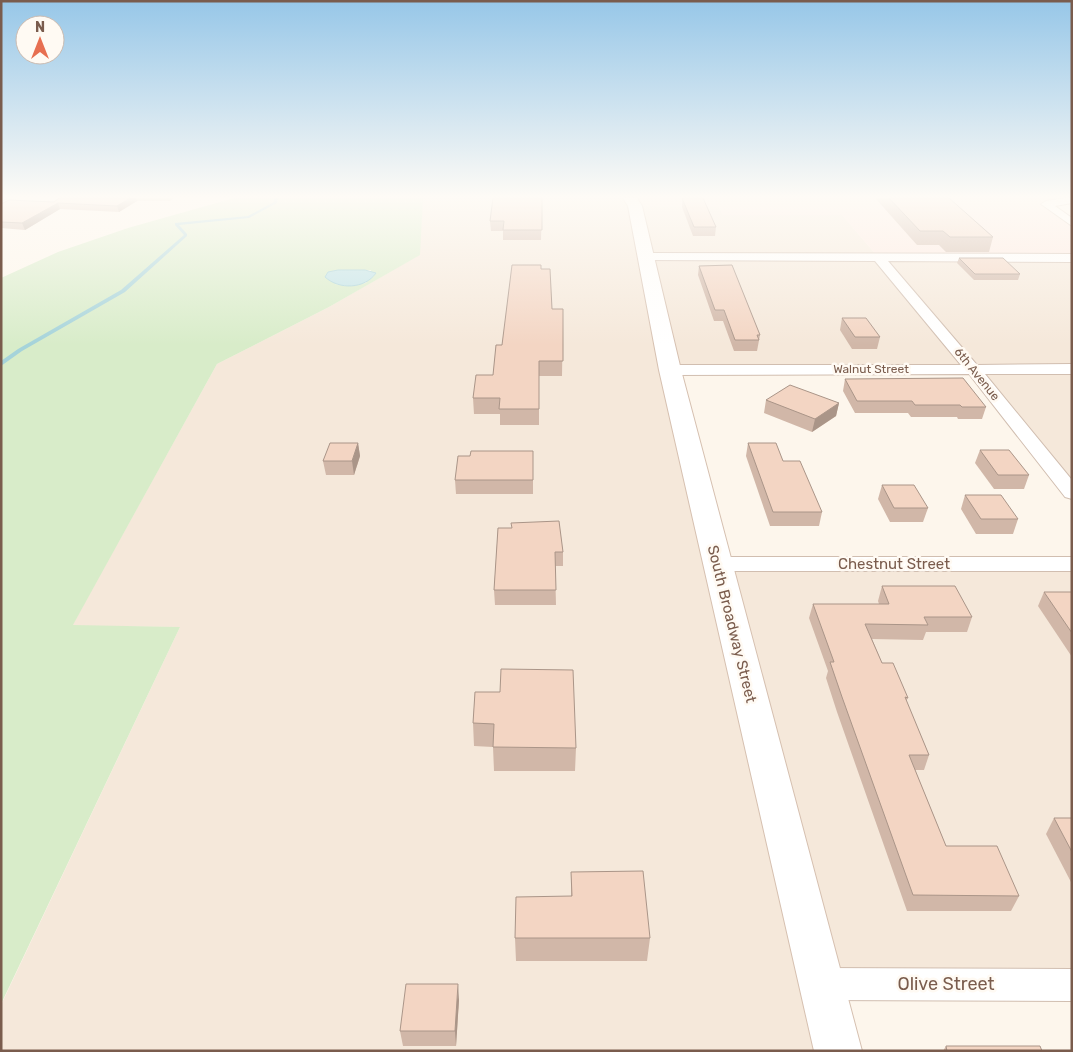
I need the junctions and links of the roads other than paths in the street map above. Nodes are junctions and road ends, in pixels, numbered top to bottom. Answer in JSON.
{"nodes":[{"id":1,"x":645,"y":247,"type":"edge"},
{"id":2,"x":647,"y":257,"type":"junction"},
{"id":3,"x":879,"y":258,"type":"junction"},
{"id":4,"x":1072,"y":258,"type":"edge"},
{"id":5,"x":973,"y":369,"type":"junction"},
{"id":6,"x":1072,"y":369,"type":"edge"},
{"id":7,"x":670,"y":370,"type":"junction"},
{"id":8,"x":1072,"y":493,"type":"edge"},
{"id":9,"x":717,"y":564,"type":"junction"},
{"id":10,"x":1072,"y":564,"type":"edge"},
{"id":11,"x":820,"y":984,"type":"junction"},
{"id":12,"x":1072,"y":985,"type":"edge"},
{"id":13,"x":838,"y":1051,"type":"edge"}],
"edges":[{"from":1,"to":2,"type":"street","name":"South Broadway Street"},
{"from":2,"to":3,"type":"street"},
{"from":2,"to":7,"type":"street","name":"South Broadway Street"},
{"from":3,"to":4,"type":"street"},
{"from":3,"to":5,"type":"street","name":"6th Avenue"},
{"from":5,"to":6,"type":"street","name":"Walnut Street"},
{"from":5,"to":7,"type":"street","name":"Walnut Street"},
{"from":5,"to":8,"type":"street","name":"6th Avenue"},
{"from":7,"to":9,"type":"street","name":"South Broadway Street"},
{"from":9,"to":10,"type":"street","name":"Chestnut Street"},
{"from":9,"to":11,"type":"street","name":"South Broadway Street"},
{"from":11,"to":12,"type":"street","name":"Olive Street"},
{"from":11,"to":13,"type":"street","name":"South Broadway Street"}]}
